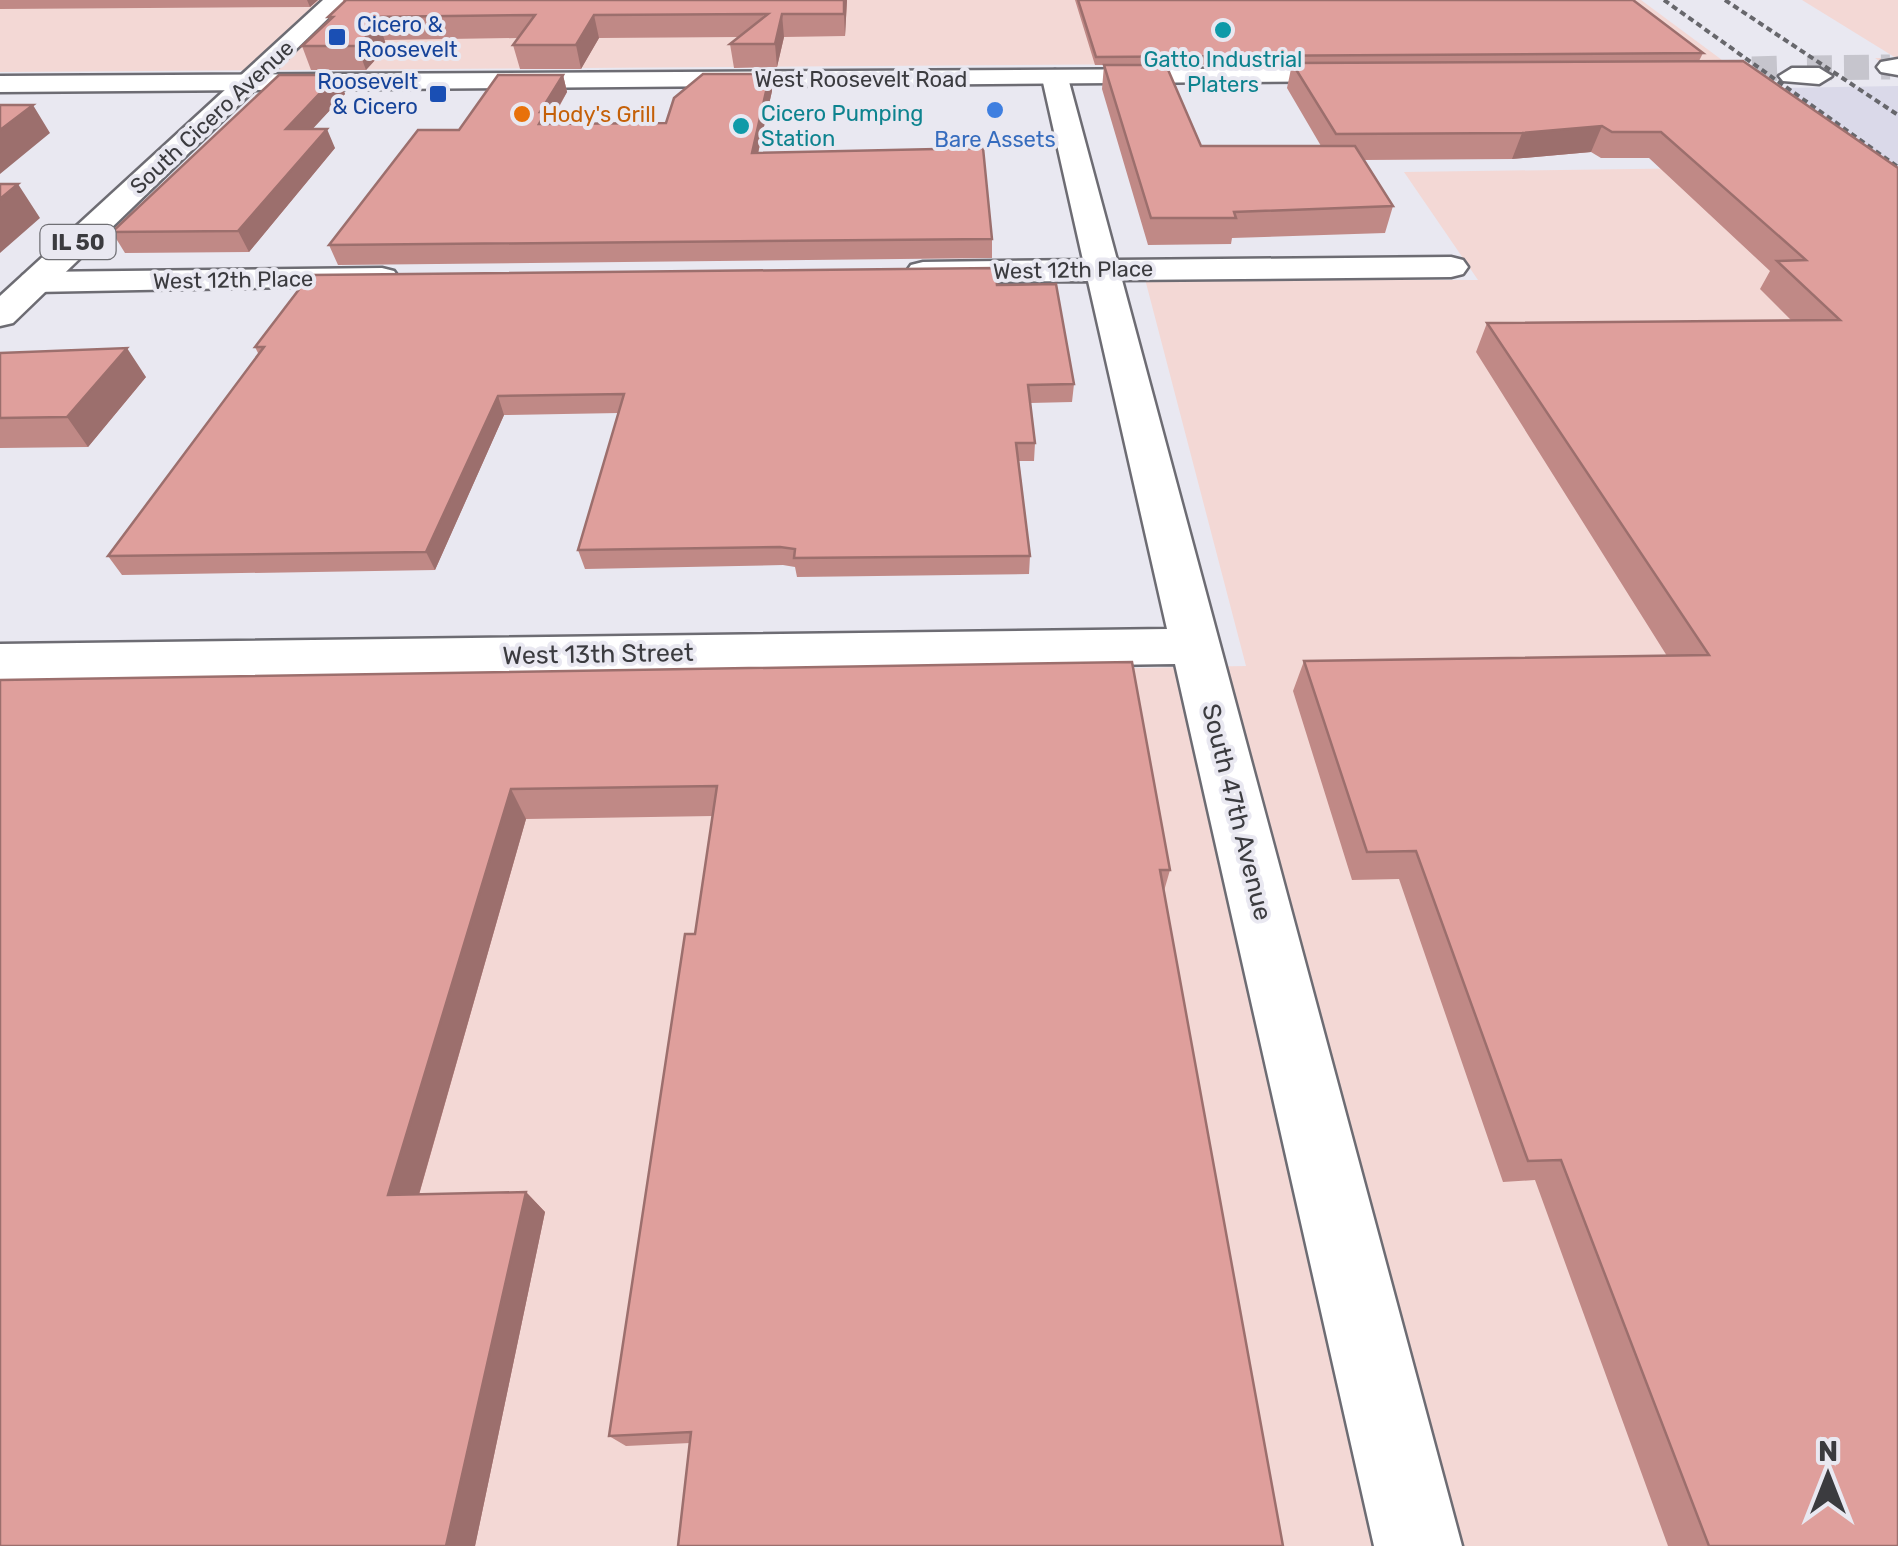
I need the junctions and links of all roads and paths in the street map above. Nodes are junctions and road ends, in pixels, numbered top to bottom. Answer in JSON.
{"nodes":[{"id":1,"x":336,"y":0,"type":"edge"},
{"id":2,"x":1390,"y":75,"type":"edge"},
{"id":3,"x":1055,"y":78,"type":"junction"},
{"id":4,"x":248,"y":83,"type":"junction"},
{"id":5,"x":0,"y":84,"type":"edge"},
{"id":6,"x":1451,"y":267,"type":"dead end"},
{"id":7,"x":1102,"y":270,"type":"junction"},
{"id":8,"x":881,"y":272,"type":"edge"},
{"id":9,"x":413,"y":278,"type":"edge"},
{"id":10,"x":36,"y":282,"type":"junction"},
{"id":11,"x":0,"y":316,"type":"edge"},
{"id":12,"x":1196,"y":646,"type":"junction"},
{"id":13,"x":18,"y":662,"type":"edge"},
{"id":14,"x":1418,"y":1546,"type":"edge"}],
"edges":[{"from":1,"to":4,"type":"street","name":"South Cicero Avenue","number":"IL 50"},
{"from":2,"to":3,"type":"street","name":"West Roosevelt Road"},
{"from":3,"to":4,"type":"street","name":"West Roosevelt Road"},
{"from":3,"to":7,"type":"street","name":"South 47th Avenue"},
{"from":4,"to":5,"type":"street","name":"West Roosevelt Road"},
{"from":4,"to":10,"type":"street","name":"South Cicero Avenue","number":"IL 50"},
{"from":6,"to":7,"type":"street","name":"West 12th Place"},
{"from":7,"to":8,"type":"street","name":"West 12th Place"},
{"from":7,"to":12,"type":"street","name":"South 47th Avenue"},
{"from":9,"to":10,"type":"street","name":"West 12th Place"},
{"from":10,"to":11,"type":"street","name":"South Cicero Avenue","number":"IL 50"},
{"from":12,"to":13,"type":"street","name":"West 13th Street"},
{"from":12,"to":14,"type":"street","name":"South 47th Avenue"}]}
